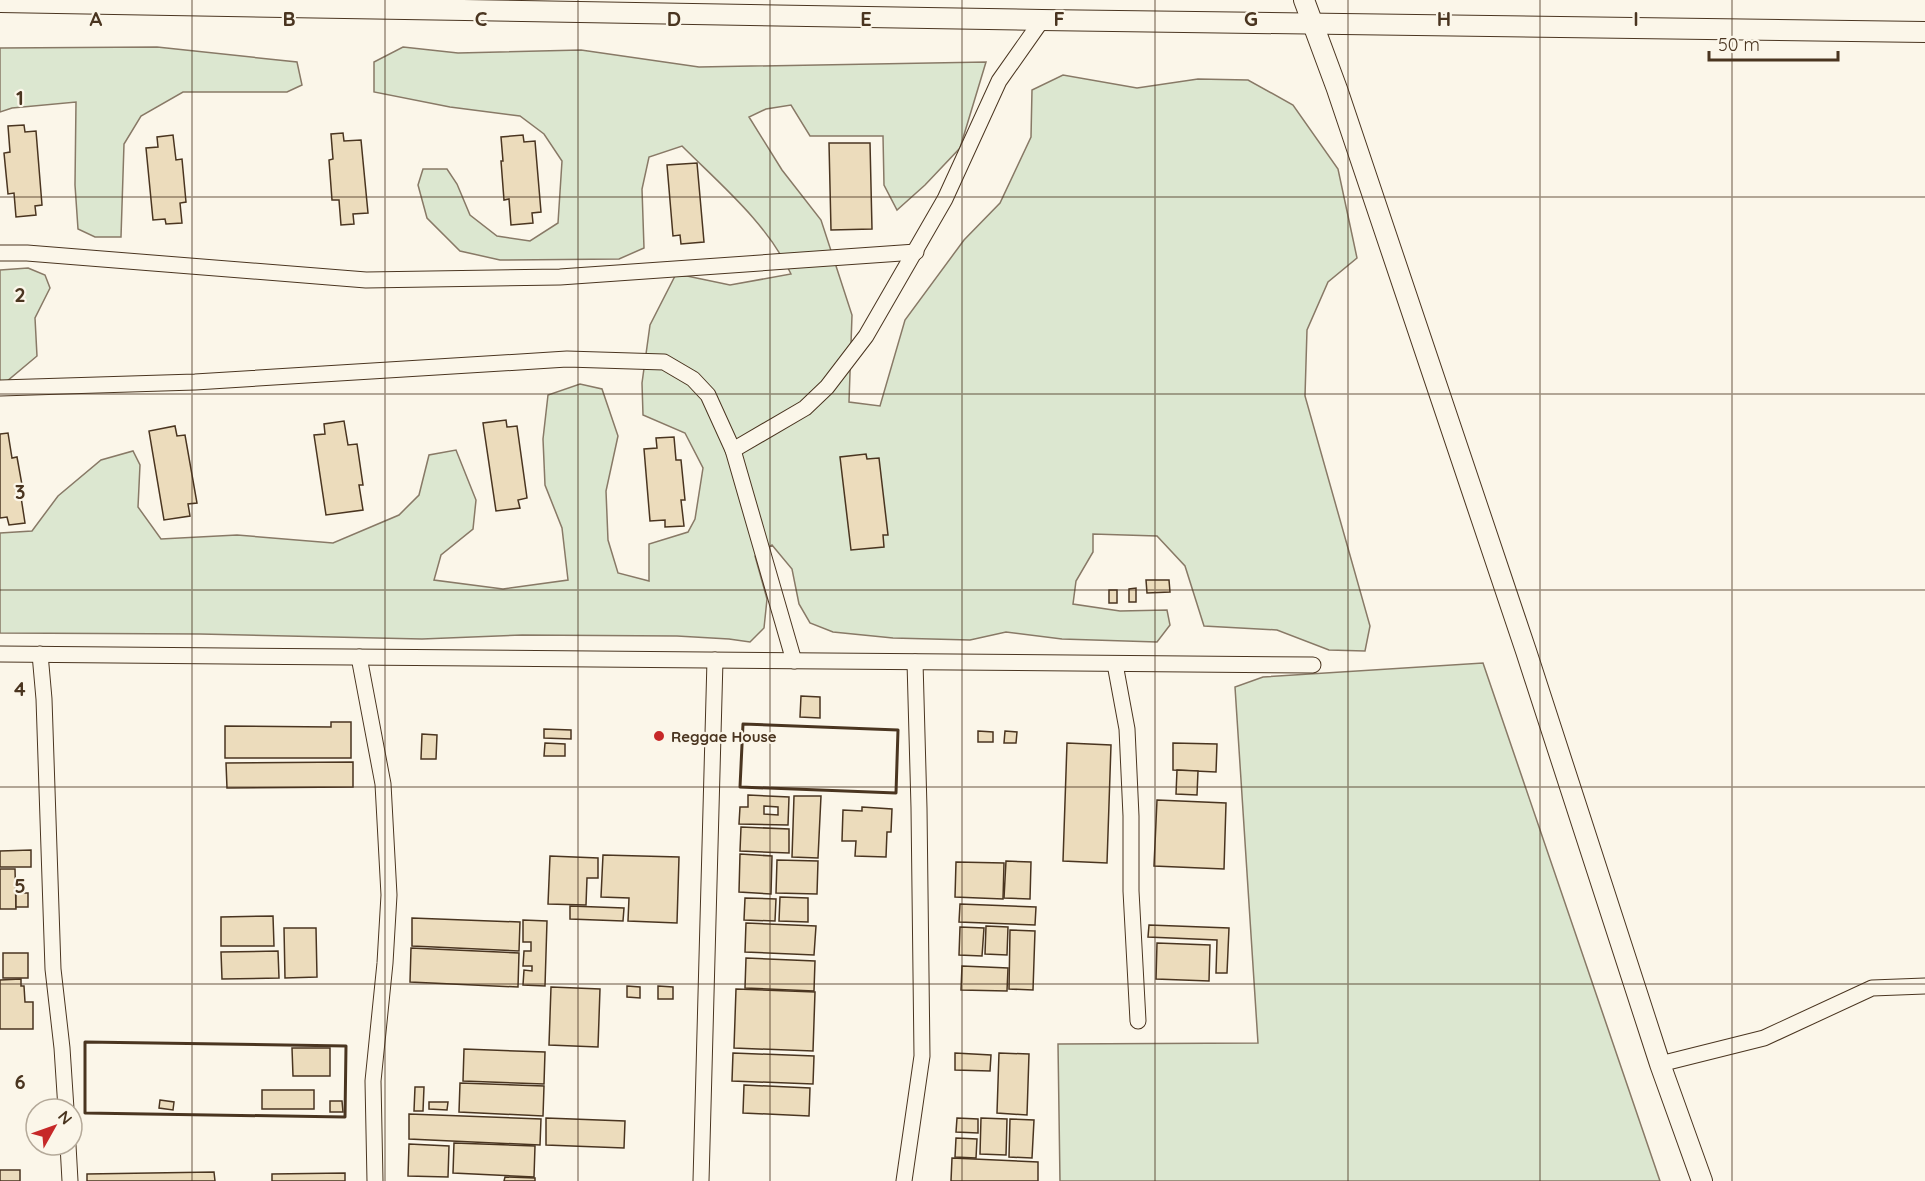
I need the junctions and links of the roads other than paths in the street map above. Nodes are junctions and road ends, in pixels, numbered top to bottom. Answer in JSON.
{"nodes":[{"id":1,"x":1304,"y":0,"type":"edge"},
{"id":2,"x":0,"y":2,"type":"edge"},
{"id":3,"x":1042,"y":20,"type":"junction"},
{"id":4,"x":1313,"y":23,"type":"junction"},
{"id":5,"x":1925,"y":32,"type":"edge"},
{"id":6,"x":916,"y":252,"type":"junction"},
{"id":7,"x":0,"y":253,"type":"edge"},
{"id":8,"x":0,"y":388,"type":"edge"},
{"id":9,"x":733,"y":450,"type":"junction"},
{"id":10,"x":0,"y":654,"type":"edge"},
{"id":11,"x":40,"y":654,"type":"junction"},
{"id":12,"x":359,"y":657,"type":"junction"},
{"id":13,"x":715,"y":660,"type":"junction"},
{"id":14,"x":794,"y":661,"type":"junction"},
{"id":15,"x":915,"y":662,"type":"junction"},
{"id":16,"x":1115,"y":664,"type":"junction"},
{"id":17,"x":1313,"y":665,"type":"dead end"},
{"id":18,"x":1925,"y":986,"type":"edge"},
{"id":19,"x":1138,"y":1021,"type":"dead end"},
{"id":20,"x":1660,"y":1064,"type":"junction"},
{"id":21,"x":65,"y":1097,"type":"edge"},
{"id":22,"x":69,"y":1157,"type":"edge"},
{"id":23,"x":70,"y":1181,"type":"edge"},
{"id":24,"x":375,"y":1181,"type":"edge"},
{"id":25,"x":701,"y":1181,"type":"edge"},
{"id":26,"x":904,"y":1181,"type":"edge"},
{"id":27,"x":1702,"y":1181,"type":"edge"}],
"edges":[{"from":1,"to":4,"type":"street"},
{"from":2,"to":3,"type":"street"},
{"from":3,"to":4,"type":"street"},
{"from":3,"to":6,"type":"street"},
{"from":4,"to":5,"type":"street"},
{"from":4,"to":20,"type":"street"},
{"from":6,"to":7,"type":"street"},
{"from":6,"to":9,"type":"street"},
{"from":8,"to":9,"type":"street"},
{"from":9,"to":14,"type":"street"},
{"from":10,"to":11,"type":"street"},
{"from":11,"to":12,"type":"street"},
{"from":11,"to":21,"type":"street"},
{"from":12,"to":13,"type":"street"},
{"from":12,"to":24,"type":"street"},
{"from":13,"to":14,"type":"street"},
{"from":13,"to":25,"type":"street"},
{"from":14,"to":15,"type":"street"},
{"from":15,"to":16,"type":"street"},
{"from":15,"to":26,"type":"street"},
{"from":16,"to":17,"type":"street"},
{"from":16,"to":19,"type":"street"},
{"from":18,"to":20,"type":"street"},
{"from":20,"to":27,"type":"street"},
{"from":22,"to":23,"type":"street"}]}
